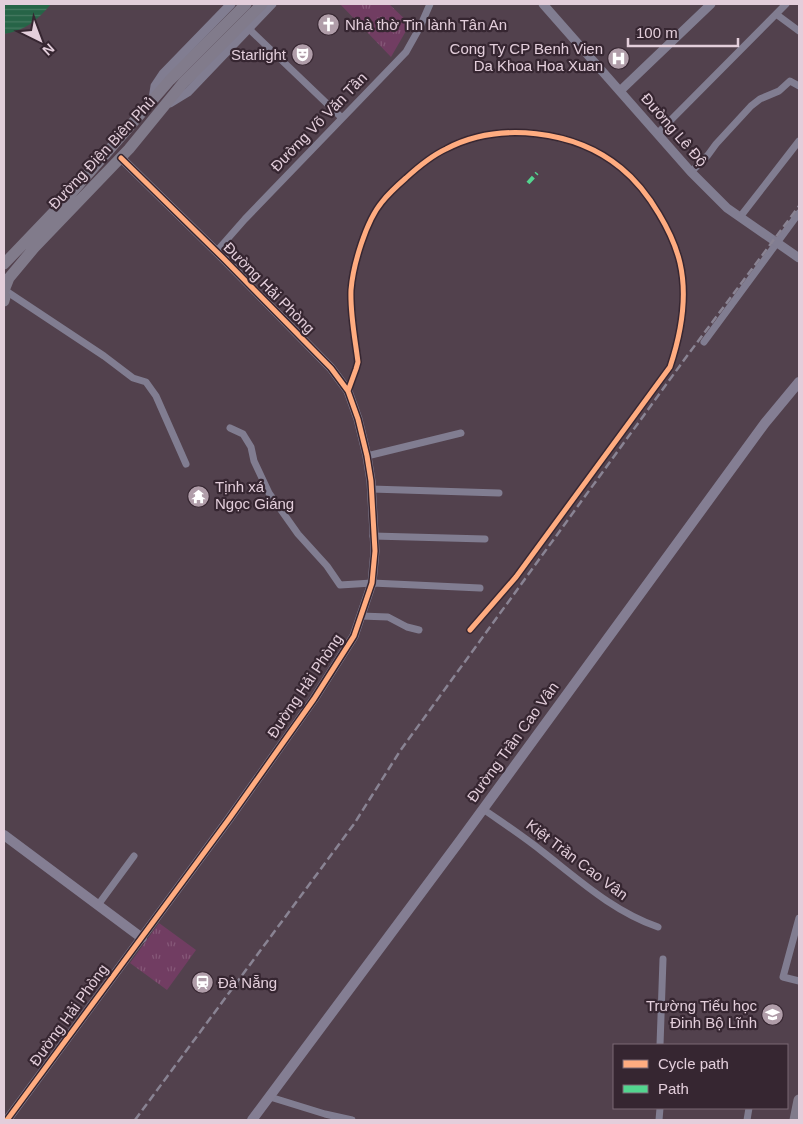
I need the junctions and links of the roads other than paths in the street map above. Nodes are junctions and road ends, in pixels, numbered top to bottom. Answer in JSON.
{"nodes":[{"id":1,"x":231,"y":4,"type":"edge"},
{"id":2,"x":246,"y":4,"type":"edge"},
{"id":3,"x":262,"y":4,"type":"edge"},
{"id":4,"x":272,"y":4,"type":"edge"},
{"id":5,"x":430,"y":4,"type":"edge"},
{"id":6,"x":543,"y":4,"type":"edge"},
{"id":7,"x":711,"y":4,"type":"edge"},
{"id":8,"x":786,"y":4,"type":"edge"},
{"id":9,"x":776,"y":14,"type":"junction"},
{"id":10,"x":248,"y":28,"type":"junction"},
{"id":11,"x":799,"y":31,"type":"edge"},
{"id":12,"x":799,"y":86,"type":"edge"},
{"id":13,"x":621,"y":90,"type":"junction"},
{"id":14,"x":153,"y":99,"type":"junction"},
{"id":15,"x":166,"y":105,"type":"junction"},
{"id":16,"x":342,"y":118,"type":"junction"},
{"id":17,"x":658,"y":133,"type":"junction"},
{"id":18,"x":799,"y":141,"type":"edge"},
{"id":19,"x":121,"y":158,"type":"junction"},
{"id":20,"x":692,"y":172,"type":"junction"},
{"id":21,"x":799,"y":213,"type":"edge"},
{"id":22,"x":740,"y":218,"type":"junction"},
{"id":23,"x":778,"y":244,"type":"junction"},
{"id":24,"x":216,"y":252,"type":"junction"},
{"id":25,"x":799,"y":258,"type":"edge"},
{"id":26,"x":4,"y":264,"type":"edge"},
{"id":27,"x":5,"y":294,"type":"edge"},
{"id":28,"x":704,"y":342,"type":"dead end"},
{"id":29,"x":799,"y":382,"type":"edge"},
{"id":30,"x":348,"y":391,"type":"junction"},
{"id":31,"x":230,"y":428,"type":"dead end"},
{"id":32,"x":461,"y":433,"type":"dead end"},
{"id":33,"x":367,"y":456,"type":"junction"},
{"id":34,"x":186,"y":464,"type":"dead end"},
{"id":35,"x":371,"y":489,"type":"junction"},
{"id":36,"x":499,"y":493,"type":"dead end"},
{"id":37,"x":374,"y":536,"type":"junction"},
{"id":38,"x":485,"y":539,"type":"dead end"},
{"id":39,"x":372,"y":583,"type":"junction"},
{"id":40,"x":480,"y":588,"type":"dead end"},
{"id":41,"x":361,"y":616,"type":"junction"},
{"id":42,"x":418,"y":630,"type":"dead end"},
{"id":43,"x":470,"y":630,"type":"dead end"},
{"id":44,"x":483,"y":809,"type":"junction"},
{"id":45,"x":4,"y":836,"type":"edge"},
{"id":46,"x":134,"y":856,"type":"dead end"},
{"id":47,"x":98,"y":905,"type":"junction"},
{"id":48,"x":799,"y":918,"type":"edge"},
{"id":49,"x":658,"y":927,"type":"dead end"},
{"id":50,"x":142,"y":938,"type":"junction"},
{"id":51,"x":663,"y":959,"type":"dead end"},
{"id":52,"x":799,"y":981,"type":"edge"},
{"id":53,"x":660,"y":1044,"type":"edge"},
{"id":54,"x":270,"y":1096,"type":"junction"},
{"id":55,"x":799,"y":1100,"type":"edge"},
{"id":56,"x":7,"y":1120,"type":"edge"},
{"id":57,"x":252,"y":1120,"type":"edge"},
{"id":58,"x":352,"y":1120,"type":"edge"},
{"id":59,"x":794,"y":1120,"type":"edge"}],
"edges":[{"from":1,"to":14,"type":"street","name":"Đường Điện Biên Phủ"},
{"from":2,"to":14,"type":"main road"},
{"from":3,"to":15,"type":"main road"},
{"from":4,"to":10,"type":"street","name":"Đường Điện Biên Phủ"},
{"from":5,"to":16,"type":"street","name":"Đường Võ Văn Tần"},
{"from":6,"to":13,"type":"street","name":"Đường Lê Độ"},
{"from":7,"to":13,"type":"street"},
{"from":8,"to":9,"type":"street"},
{"from":9,"to":11,"type":"street"},
{"from":9,"to":17,"type":"street"},
{"from":10,"to":15,"type":"street","name":"Đường Điện Biên Phủ"},
{"from":10,"to":16,"type":"street"},
{"from":12,"to":20,"type":"street"},
{"from":13,"to":17,"type":"street","name":"Đường Lê Độ"},
{"from":14,"to":26,"type":"main road","name":"Đường Điện Biên Phủ"},
{"from":15,"to":19,"type":"main road","name":"Đường Điện Biên Phủ"},
{"from":16,"to":24,"type":"street","name":"Đường Võ Văn Tần"},
{"from":17,"to":20,"type":"street","name":"Đường Lê Độ"},
{"from":18,"to":22,"type":"street"},
{"from":19,"to":24,"type":"street","name":"Đường Hải Phòng"},
{"from":19,"to":27,"type":"main road","name":"Đường Điện Biên Phủ"},
{"from":20,"to":22,"type":"street","name":"Đường Lê Độ"},
{"from":21,"to":23,"type":"street"},
{"from":22,"to":23,"type":"street","name":"Đường Lê Độ"},
{"from":23,"to":25,"type":"street","name":"Đường Lê Độ"},
{"from":23,"to":28,"type":"street"},
{"from":24,"to":30,"type":"street","name":"Đường Hải Phòng"},
{"from":27,"to":34,"type":"street"},
{"from":29,"to":44,"type":"main road","name":"Đường Trần Cao Vân"},
{"from":30,"to":33,"type":"street","name":"Đường Hải Phòng"},
{"from":30,"to":43,"type":"street"},
{"from":31,"to":39,"type":"street"},
{"from":32,"to":33,"type":"street"},
{"from":33,"to":35,"type":"street","name":"Đường Hải Phòng"},
{"from":35,"to":36,"type":"street"},
{"from":35,"to":37,"type":"street","name":"Đường Hải Phòng"},
{"from":37,"to":38,"type":"street"},
{"from":37,"to":39,"type":"street","name":"Đường Hải Phòng"},
{"from":39,"to":40,"type":"street"},
{"from":39,"to":41,"type":"street","name":"Đường Hải Phòng"},
{"from":41,"to":42,"type":"street"},
{"from":41,"to":50,"type":"street","name":"Đường Hải Phòng"},
{"from":44,"to":49,"type":"street","name":"Kiệt Trần Cao Vân"},
{"from":44,"to":54,"type":"main road","name":"Đường Trần Cao Vân"},
{"from":45,"to":47,"type":"main road"},
{"from":46,"to":47,"type":"street"},
{"from":47,"to":50,"type":"main road"},
{"from":48,"to":52,"type":"street"},
{"from":50,"to":56,"type":"street","name":"Đường Hải Phòng"},
{"from":51,"to":53,"type":"street"},
{"from":54,"to":57,"type":"main road","name":"Đường Trần Cao Vân"},
{"from":54,"to":58,"type":"street"},
{"from":55,"to":59,"type":"main road"}]}
